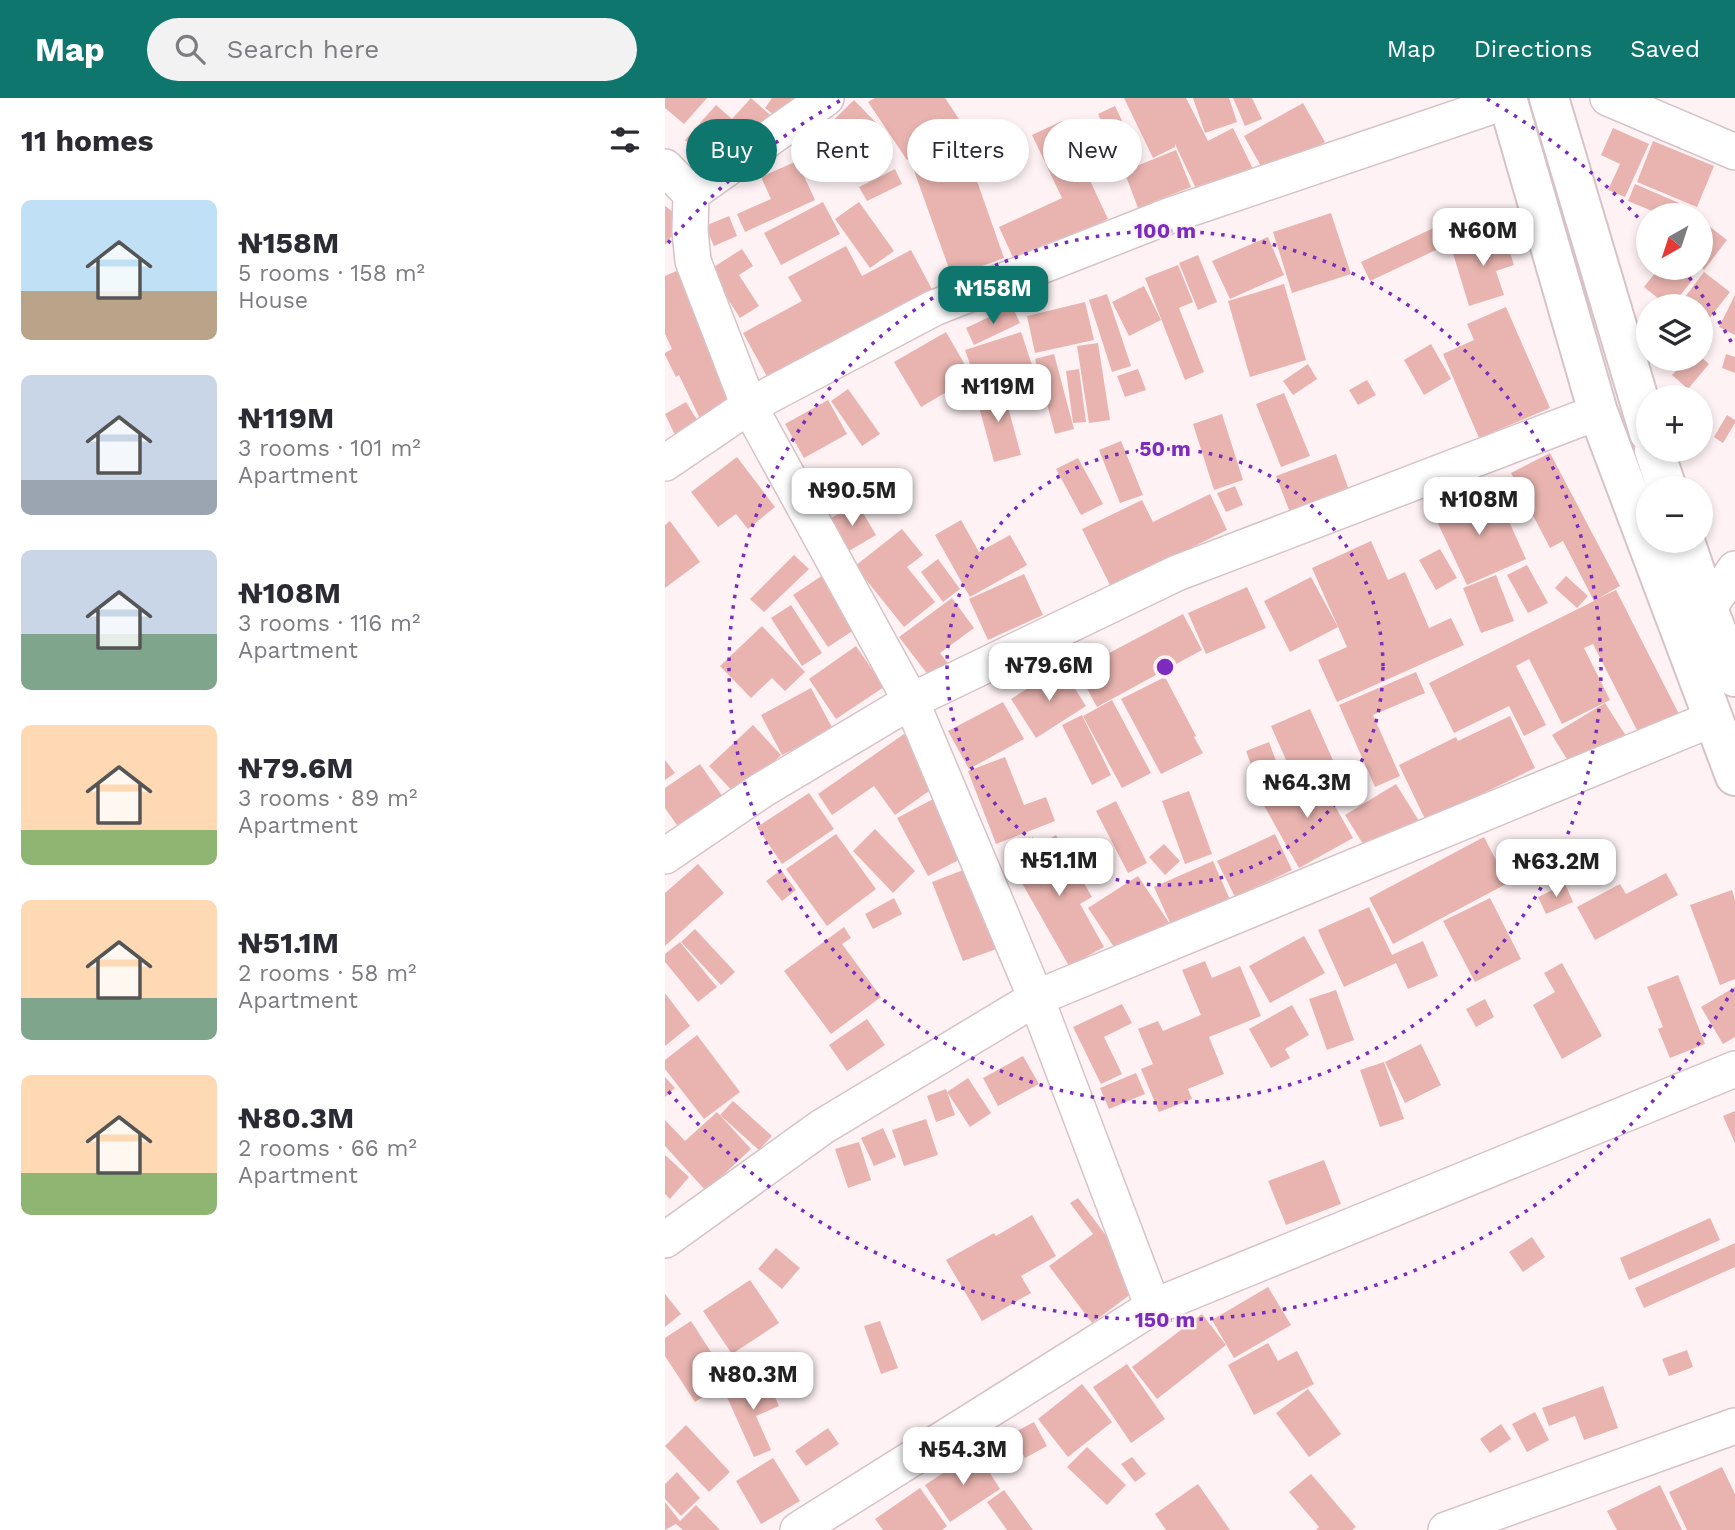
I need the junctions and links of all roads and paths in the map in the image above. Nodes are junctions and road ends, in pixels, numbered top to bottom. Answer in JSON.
{"nodes":[{"id":1,"x":826,"y":98,"type":"edge"},
{"id":2,"x":1549,"y":98,"type":"edge"},
{"id":3,"x":1608,"y":98,"type":"edge"},
{"id":4,"x":1507,"y":99,"type":"edge"},
{"id":5,"x":1735,"y":152,"type":"edge"},
{"id":6,"x":665,"y":167,"type":"edge"},
{"id":7,"x":691,"y":194,"type":"junction"},
{"id":8,"x":1636,"y":389,"type":"edge"},
{"id":9,"x":749,"y":406,"type":"junction"},
{"id":10,"x":1598,"y":412,"type":"junction"},
{"id":11,"x":665,"y":463,"type":"edge"},
{"id":12,"x":1689,"y":553,"type":"edge"},
{"id":13,"x":1735,"y":569,"type":"edge"},
{"id":14,"x":1708,"y":609,"type":"junction"},
{"id":15,"x":1735,"y":677,"type":"edge"},
{"id":16,"x":911,"y":701,"type":"junction"},
{"id":17,"x":1712,"y":719,"type":"junction"},
{"id":18,"x":1735,"y":776,"type":"edge"},
{"id":19,"x":665,"y":856,"type":"edge"},
{"id":20,"x":1036,"y":998,"type":"junction"},
{"id":21,"x":1735,"y":1069,"type":"edge"},
{"id":22,"x":665,"y":1240,"type":"edge"},
{"id":23,"x":1153,"y":1307,"type":"junction"},
{"id":24,"x":1735,"y":1426,"type":"edge"},
{"id":25,"x":798,"y":1530,"type":"edge"},
{"id":26,"x":1446,"y":1530,"type":"edge"}],
"edges":[{"from":1,"to":7,"type":"street"},
{"from":2,"to":8,"type":"main road"},
{"from":3,"to":5,"type":"street"},
{"from":4,"to":9,"type":"street"},
{"from":4,"to":10,"type":"main road"},
{"from":6,"to":7,"type":"street"},
{"from":7,"to":9,"type":"street"},
{"from":9,"to":11,"type":"street"},
{"from":9,"to":16,"type":"street"},
{"from":10,"to":16,"type":"street"},
{"from":10,"to":17,"type":"main road"},
{"from":12,"to":14,"type":"main road"},
{"from":13,"to":14,"type":"street"},
{"from":14,"to":15,"type":"main road"},
{"from":16,"to":19,"type":"street"},
{"from":16,"to":20,"type":"street"},
{"from":17,"to":18,"type":"main road"},
{"from":17,"to":20,"type":"street"},
{"from":20,"to":22,"type":"street"},
{"from":20,"to":23,"type":"street"},
{"from":21,"to":23,"type":"street"},
{"from":23,"to":25,"type":"street"},
{"from":24,"to":26,"type":"street"}]}
